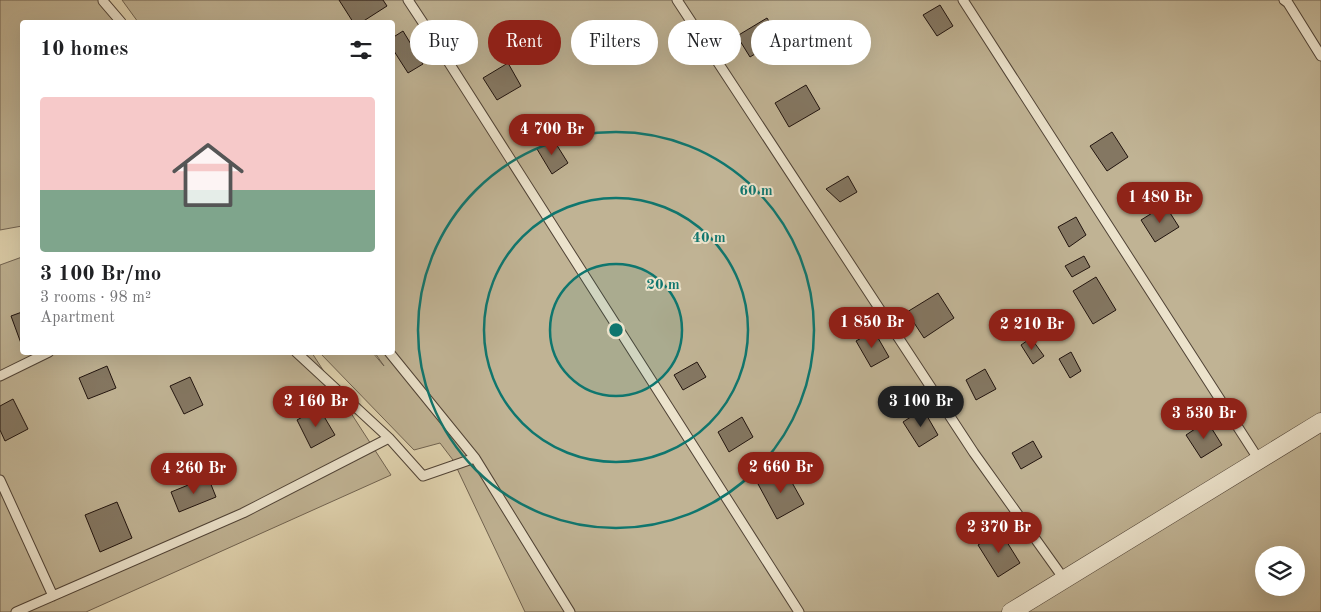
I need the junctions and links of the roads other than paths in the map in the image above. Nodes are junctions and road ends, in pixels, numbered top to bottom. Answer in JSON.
{"nodes":[{"id":1,"x":408,"y":0,"type":"edge"},
{"id":2,"x":677,"y":0,"type":"edge"},
{"id":3,"x":963,"y":0,"type":"edge"},
{"id":4,"x":1284,"y":0,"type":"edge"},
{"id":5,"x":103,"y":1,"type":"edge"},
{"id":6,"x":119,"y":20,"type":"edge"},
{"id":7,"x":1321,"y":56,"type":"edge"},
{"id":8,"x":42,"y":355,"type":"edge"},
{"id":9,"x":299,"y":355,"type":"edge"},
{"id":10,"x":391,"y":355,"type":"edge"},
{"id":11,"x":0,"y":376,"type":"edge"},
{"id":12,"x":1321,"y":422,"type":"edge"},
{"id":13,"x":390,"y":438,"type":"junction"},
{"id":14,"x":475,"y":458,"type":"junction"},
{"id":15,"x":1259,"y":460,"type":"junction"},
{"id":16,"x":0,"y":480,"type":"edge"},
{"id":17,"x":1064,"y":579,"type":"junction"},
{"id":18,"x":53,"y":596,"type":"junction"},
{"id":19,"x":16,"y":612,"type":"edge"},
{"id":20,"x":570,"y":612,"type":"edge"},
{"id":21,"x":799,"y":612,"type":"edge"},
{"id":22,"x":1011,"y":612,"type":"edge"}],
"edges":[{"from":1,"to":21,"type":"lane"},
{"from":2,"to":17,"type":"lane"},
{"from":3,"to":15,"type":"lane"},
{"from":4,"to":7,"type":"lane"},
{"from":5,"to":6,"type":"lane"},
{"from":8,"to":11,"type":"lane"},
{"from":9,"to":13,"type":"lane"},
{"from":10,"to":14,"type":"lane"},
{"from":12,"to":15,"type":"street"},
{"from":13,"to":14,"type":"lane"},
{"from":13,"to":18,"type":"lane"},
{"from":14,"to":20,"type":"lane"},
{"from":15,"to":17,"type":"street"},
{"from":16,"to":18,"type":"lane"},
{"from":17,"to":22,"type":"street"},
{"from":18,"to":19,"type":"lane"}]}
